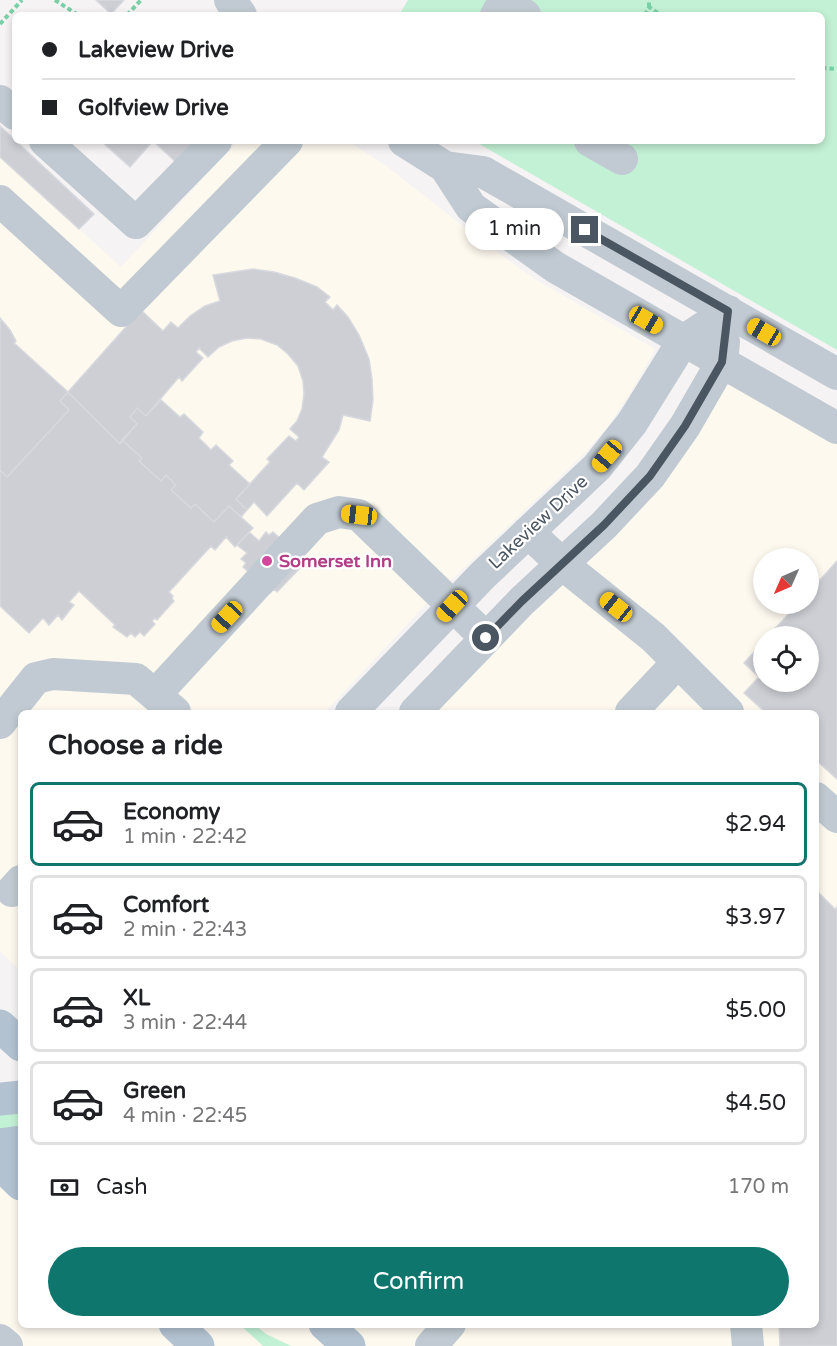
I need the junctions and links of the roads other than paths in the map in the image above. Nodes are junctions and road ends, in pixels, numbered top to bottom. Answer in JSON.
{"nodes":[{"id":1,"x":0,"y":101,"type":"edge"},
{"id":2,"x":12,"y":111,"type":"edge"},
{"id":3,"x":48,"y":144,"type":"edge"},
{"id":4,"x":213,"y":144,"type":"edge"},
{"id":5,"x":284,"y":144,"type":"edge"},
{"id":6,"x":595,"y":144,"type":"edge"},
{"id":7,"x":427,"y":151,"type":"edge"},
{"id":8,"x":622,"y":159,"type":"dead end"},
{"id":9,"x":0,"y":201,"type":"edge"},
{"id":10,"x":728,"y":311,"type":"junction"},
{"id":11,"x":683,"y":341,"type":"junction"},
{"id":12,"x":722,"y":362,"type":"junction"},
{"id":13,"x":837,"y":374,"type":"edge"},
{"id":14,"x":837,"y":428,"type":"edge"},
{"id":15,"x":528,"y":532,"type":"junction"},
{"id":16,"x":562,"y":564,"type":"junction"},
{"id":17,"x":452,"y":606,"type":"junction"},
{"id":18,"x":486,"y":638,"type":"junction"},
{"id":19,"x":678,"y":662,"type":"junction"},
{"id":20,"x":165,"y":704,"type":"edge"},
{"id":21,"x":353,"y":710,"type":"edge"},
{"id":22,"x":418,"y":710,"type":"edge"},
{"id":23,"x":633,"y":710,"type":"edge"},
{"id":24,"x":726,"y":710,"type":"edge"},
{"id":25,"x":0,"y":723,"type":"edge"},
{"id":26,"x":819,"y":801,"type":"edge"},
{"id":27,"x":837,"y":817,"type":"edge"},
{"id":28,"x":0,"y":1026,"type":"edge"},
{"id":29,"x":18,"y":1042,"type":"edge"},
{"id":30,"x":18,"y":1097,"type":"edge"},
{"id":31,"x":0,"y":1099,"type":"edge"},
{"id":32,"x":18,"y":1142,"type":"edge"},
{"id":33,"x":0,"y":1145,"type":"edge"},
{"id":34,"x":0,"y":1164,"type":"edge"},
{"id":35,"x":18,"y":1182,"type":"edge"},
{"id":36,"x":18,"y":1185,"type":"edge"},
{"id":37,"x":0,"y":1187,"type":"edge"},
{"id":38,"x":179,"y":1328,"type":"edge"},
{"id":39,"x":329,"y":1328,"type":"edge"},
{"id":40,"x":446,"y":1328,"type":"edge"},
{"id":41,"x":746,"y":1328,"type":"edge"},
{"id":42,"x":0,"y":1340,"type":"edge"},
{"id":43,"x":7,"y":1346,"type":"edge"},
{"id":44,"x":198,"y":1346,"type":"edge"},
{"id":45,"x":349,"y":1346,"type":"edge"},
{"id":46,"x":430,"y":1346,"type":"edge"},
{"id":47,"x":748,"y":1346,"type":"edge"}],
"edges":[{"from":1,"to":2,"type":"street"},
{"from":3,"to":4,"type":"street"},
{"from":5,"to":9,"type":"street"},
{"from":6,"to":8,"type":"street"},
{"from":7,"to":10,"type":"street"},
{"from":7,"to":11,"type":"street"},
{"from":10,"to":11,"type":"street","name":"Lakeview Drive"},
{"from":10,"to":12,"type":"street"},
{"from":10,"to":13,"type":"street"},
{"from":11,"to":12,"type":"street"},
{"from":11,"to":15,"type":"street","name":"Lakeview Drive"},
{"from":12,"to":14,"type":"street"},
{"from":12,"to":16,"type":"street"},
{"from":15,"to":16,"type":"street"},
{"from":15,"to":17,"type":"street","name":"Lakeview Drive"},
{"from":16,"to":18,"type":"street"},
{"from":16,"to":19,"type":"street"},
{"from":17,"to":18,"type":"street"},
{"from":17,"to":20,"type":"street"},
{"from":17,"to":21,"type":"street","name":"Lakeview Drive"},
{"from":18,"to":22,"type":"street"},
{"from":19,"to":23,"type":"street"},
{"from":19,"to":24,"type":"street"},
{"from":20,"to":25,"type":"street"},
{"from":26,"to":27,"type":"street"},
{"from":28,"to":29,"type":"main road"},
{"from":30,"to":31,"type":"main road"},
{"from":32,"to":33,"type":"main road"},
{"from":34,"to":35,"type":"main road"},
{"from":36,"to":37,"type":"street"},
{"from":38,"to":44,"type":"main road"},
{"from":39,"to":45,"type":"main road"},
{"from":40,"to":46,"type":"street"},
{"from":41,"to":47,"type":"street"},
{"from":42,"to":43,"type":"street"}]}
